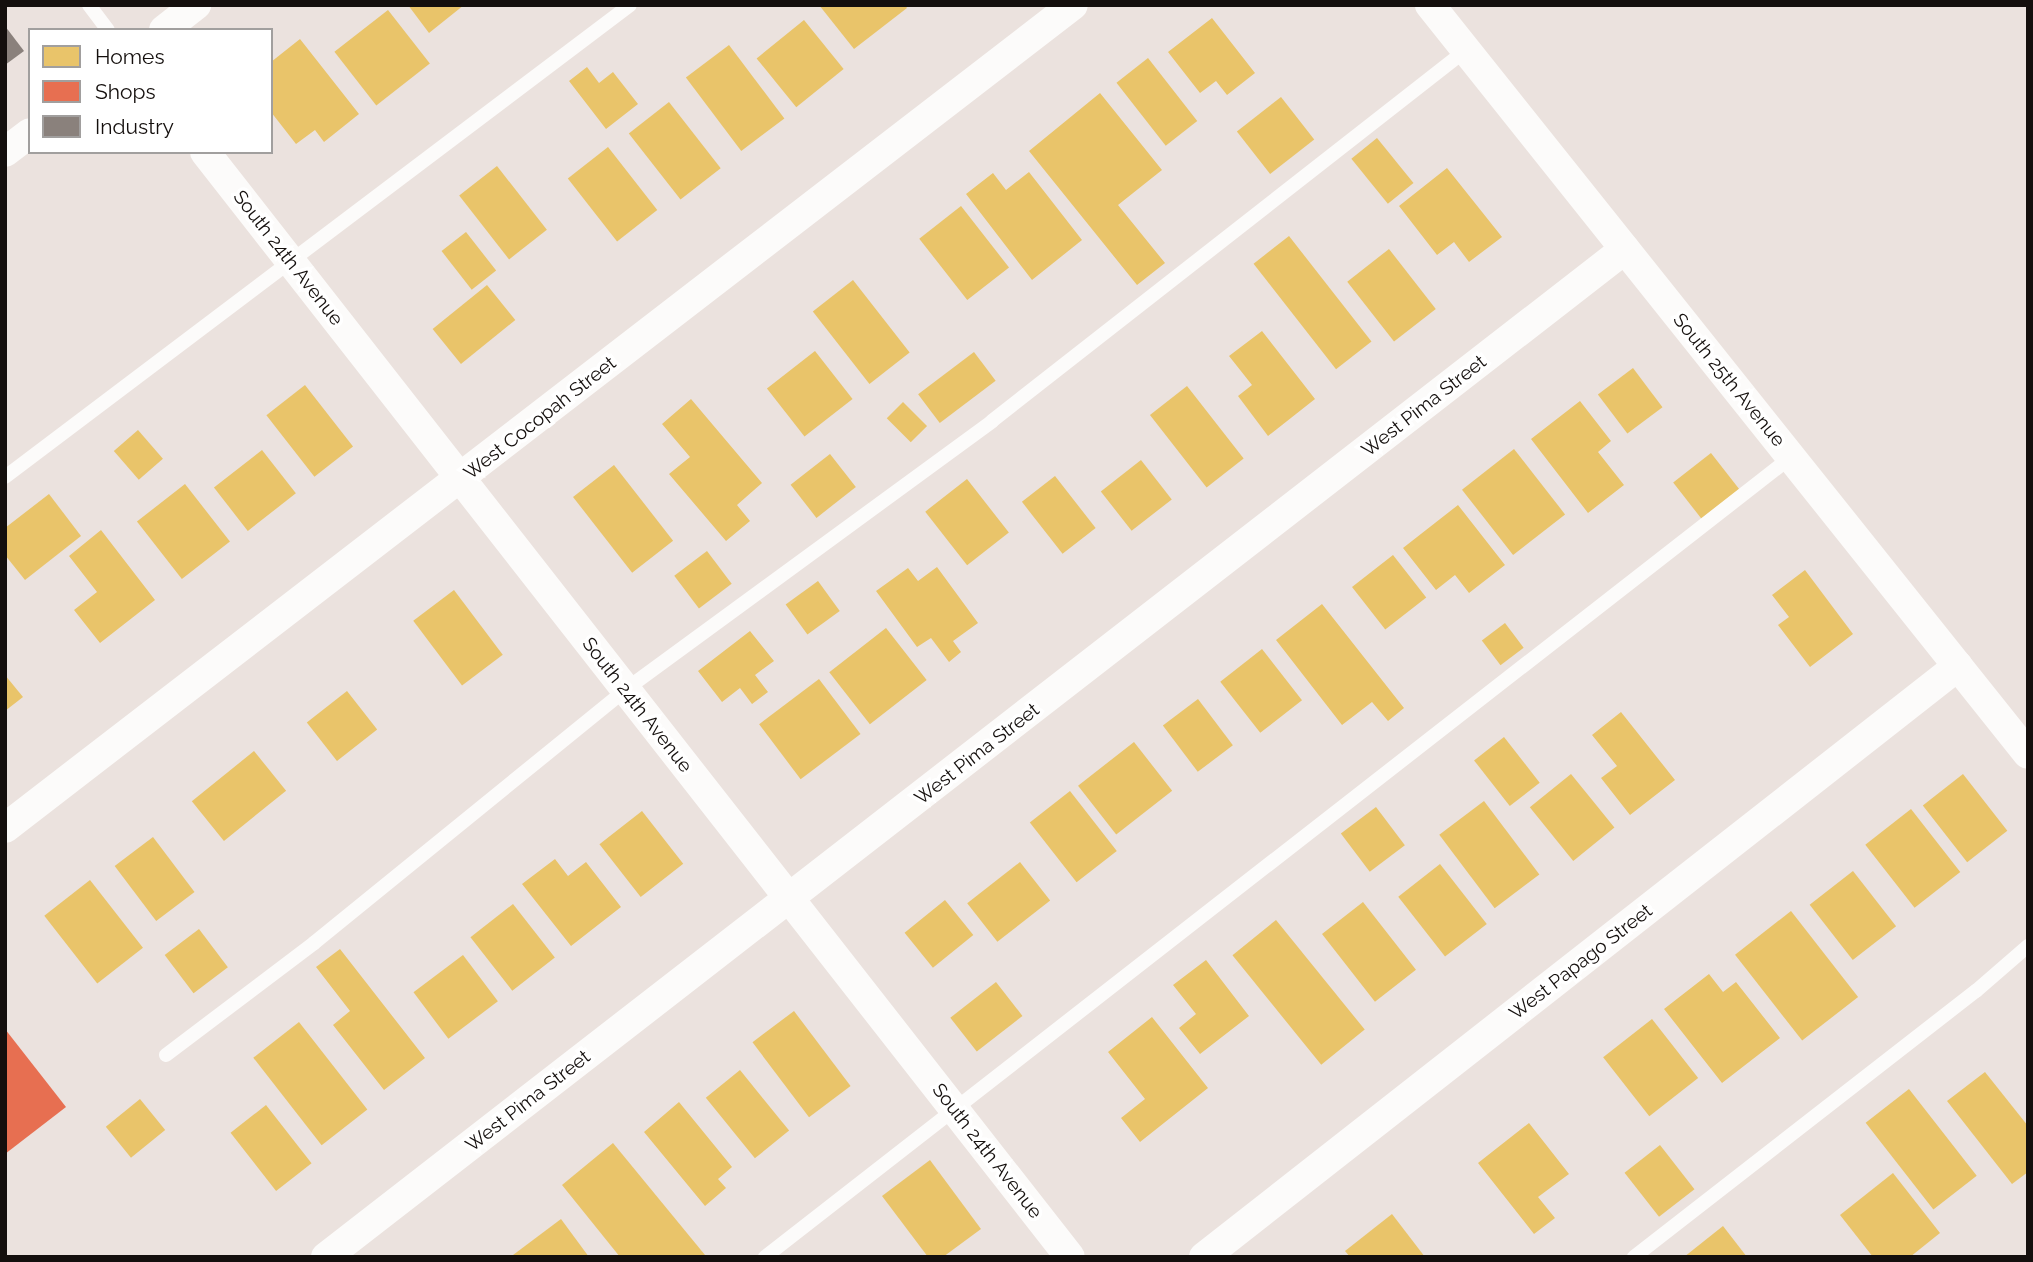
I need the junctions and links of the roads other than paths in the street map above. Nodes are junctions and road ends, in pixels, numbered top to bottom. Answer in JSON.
{"nodes":[{"id":1,"x":89,"y":5,"type":"edge"},
{"id":2,"x":196,"y":5,"type":"edge"},
{"id":3,"x":630,"y":5,"type":"edge"},
{"id":4,"x":1073,"y":5,"type":"edge"},
{"id":5,"x":1430,"y":5,"type":"edge"},
{"id":6,"x":106,"y":28,"type":"edge"},
{"id":7,"x":167,"y":28,"type":"edge"},
{"id":8,"x":1466,"y":50,"type":"junction"},
{"id":9,"x":28,"y":135,"type":"edge"},
{"id":10,"x":5,"y":152,"type":"edge"},
{"id":11,"x":207,"y":154,"type":"edge"},
{"id":12,"x":1625,"y":249,"type":"junction"},
{"id":13,"x":293,"y":263,"type":"junction"},
{"id":14,"x":1791,"y":457,"type":"junction"},
{"id":15,"x":5,"y":477,"type":"edge"},
{"id":16,"x":460,"y":480,"type":"junction"},
{"id":17,"x":1958,"y":666,"type":"junction"},
{"id":18,"x":625,"y":690,"type":"junction"},
{"id":19,"x":2028,"y":754,"type":"edge"},
{"id":20,"x":5,"y":828,"type":"edge"},
{"id":21,"x":791,"y":899,"type":"junction"},
{"id":22,"x":2028,"y":946,"type":"edge"},
{"id":23,"x":166,"y":1055,"type":"dead end"},
{"id":24,"x":956,"y":1111,"type":"junction"},
{"id":25,"x":326,"y":1257,"type":"edge"},
{"id":26,"x":765,"y":1257,"type":"edge"},
{"id":27,"x":1070,"y":1257,"type":"edge"},
{"id":28,"x":1204,"y":1257,"type":"edge"},
{"id":29,"x":1634,"y":1257,"type":"edge"}],
"edges":[{"from":1,"to":6,"type":"lane"},
{"from":2,"to":7,"type":"street"},
{"from":3,"to":13,"type":"lane"},
{"from":4,"to":16,"type":"street","name":"West Cocopah Street"},
{"from":5,"to":8,"type":"street","name":"South 25th Avenue"},
{"from":8,"to":12,"type":"street","name":"South 25th Avenue"},
{"from":8,"to":18,"type":"lane"},
{"from":9,"to":10,"type":"street"},
{"from":11,"to":13,"type":"street","name":"South 24th Avenue"},
{"from":12,"to":14,"type":"street","name":"South 25th Avenue"},
{"from":12,"to":21,"type":"street","name":"West Pima Street"},
{"from":13,"to":15,"type":"lane"},
{"from":13,"to":16,"type":"street","name":"South 24th Avenue"},
{"from":14,"to":17,"type":"street","name":"South 25th Avenue"},
{"from":14,"to":24,"type":"lane"},
{"from":16,"to":18,"type":"street","name":"South 24th Avenue"},
{"from":16,"to":20,"type":"street","name":"West Cocopah Street"},
{"from":17,"to":19,"type":"street","name":"South 25th Avenue"},
{"from":17,"to":28,"type":"street","name":"West Papago Street"},
{"from":18,"to":21,"type":"street","name":"South 24th Avenue"},
{"from":18,"to":23,"type":"lane"},
{"from":21,"to":24,"type":"street","name":"South 24th Avenue"},
{"from":21,"to":25,"type":"street","name":"West Pima Street"},
{"from":22,"to":29,"type":"lane"},
{"from":24,"to":26,"type":"lane"},
{"from":24,"to":27,"type":"street","name":"South 24th Avenue"}]}
